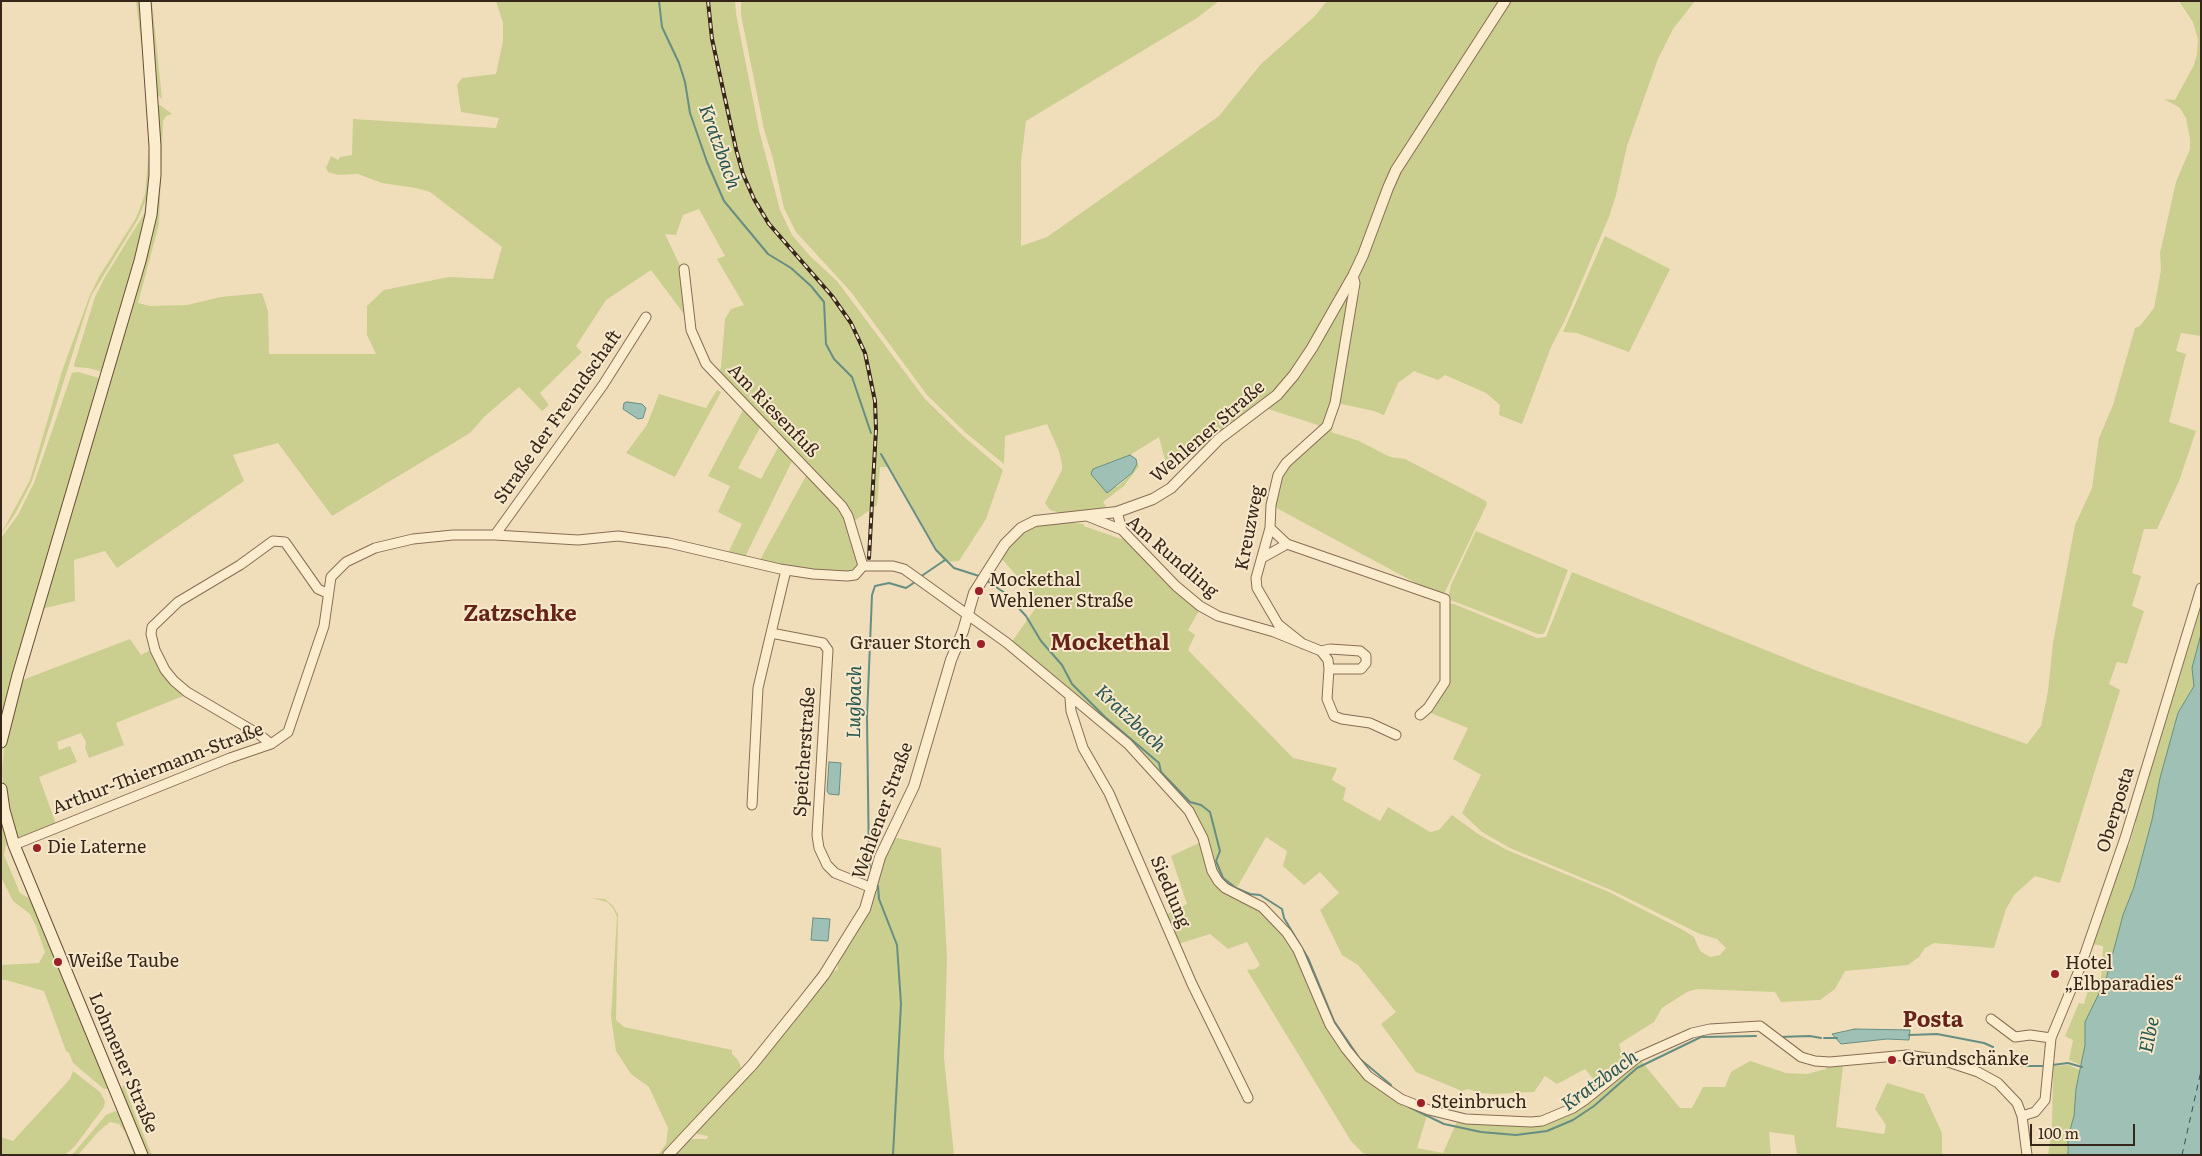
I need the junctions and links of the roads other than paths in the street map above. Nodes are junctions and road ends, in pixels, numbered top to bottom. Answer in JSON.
{"nodes":[{"id":1,"x":145,"y":1,"type":"edge"},
{"id":2,"x":1505,"y":1,"type":"edge"},
{"id":3,"x":684,"y":269,"type":"dead end"},
{"id":4,"x":1352,"y":276,"type":"junction"},
{"id":5,"x":646,"y":317,"type":"dead end"},
{"id":6,"x":1117,"y":512,"type":"junction"},
{"id":7,"x":1087,"y":516,"type":"junction"},
{"id":8,"x":1270,"y":528,"type":"junction"},
{"id":9,"x":1122,"y":530,"type":"junction"},
{"id":10,"x":495,"y":535,"type":"junction"},
{"id":11,"x":1287,"y":544,"type":"junction"},
{"id":12,"x":1262,"y":558,"type":"junction"},
{"id":13,"x":863,"y":566,"type":"junction"},
{"id":14,"x":786,"y":570,"type":"junction"},
{"id":15,"x":2201,"y":588,"type":"edge"},
{"id":16,"x":327,"y":593,"type":"junction"},
{"id":17,"x":968,"y":615,"type":"junction"},
{"id":18,"x":771,"y":633,"type":"junction"},
{"id":19,"x":1303,"y":644,"type":"junction"},
{"id":20,"x":1321,"y":651,"type":"junction"},
{"id":21,"x":1330,"y":669,"type":"junction"},
{"id":22,"x":1070,"y":698,"type":"junction"},
{"id":23,"x":1090,"y":713,"type":"junction"},
{"id":24,"x":1420,"y":715,"type":"dead end"},
{"id":25,"x":1075,"y":725,"type":"junction"},
{"id":26,"x":1396,"y":735,"type":"dead end"},
{"id":27,"x":1,"y":742,"type":"edge"},
{"id":28,"x":271,"y":744,"type":"junction"},
{"id":29,"x":1,"y":789,"type":"edge"},
{"id":30,"x":752,"y":805,"type":"dead end"},
{"id":31,"x":14,"y":845,"type":"junction"},
{"id":32,"x":872,"y":888,"type":"junction"},
{"id":33,"x":1991,"y":1019,"type":"dead end"},
{"id":34,"x":2051,"y":1038,"type":"junction"},
{"id":35,"x":1248,"y":1098,"type":"dead end"},
{"id":36,"x":2022,"y":1116,"type":"junction"},
{"id":37,"x":142,"y":1155,"type":"edge"},
{"id":38,"x":668,"y":1155,"type":"edge"},
{"id":39,"x":2028,"y":1155,"type":"edge"}],
"edges":[{"from":1,"to":27,"type":"main road"},
{"from":2,"to":4,"type":"street","name":"Wehlener Straße"},
{"from":3,"to":13,"type":"street","name":"Am Riesenfuß"},
{"from":4,"to":6,"type":"street","name":"Wehlener Straße"},
{"from":4,"to":8,"type":"street","name":"Kreuzweg"},
{"from":5,"to":10,"type":"street","name":"Straße der Freundschaft"},
{"from":6,"to":7,"type":"street","name":"Wehlener Straße"},
{"from":6,"to":9,"type":"street"},
{"from":7,"to":9,"type":"street","name":"Am Rundling"},
{"from":7,"to":17,"type":"street","name":"Wehlener Straße"},
{"from":8,"to":11,"type":"street"},
{"from":8,"to":12,"type":"street","name":"Kreuzweg"},
{"from":9,"to":19,"type":"street","name":"Am Rundling"},
{"from":10,"to":14,"type":"street","name":"Arthur-Thiermann-Straße"},
{"from":10,"to":16,"type":"street","name":"Arthur-Thiermann-Straße"},
{"from":11,"to":12,"type":"street"},
{"from":11,"to":24,"type":"street"},
{"from":12,"to":19,"type":"street","name":"Kreuzweg"},
{"from":13,"to":14,"type":"street","name":"Arthur-Thiermann-Straße"},
{"from":13,"to":17,"type":"street","name":"Arthur-Thiermann-Straße"},
{"from":14,"to":18,"type":"street"},
{"from":15,"to":34,"type":"street","name":"Oberposta"},
{"from":16,"to":28,"type":"street","name":"Arthur-Thiermann-Straße"},
{"from":16,"to":28,"type":"street"},
{"from":17,"to":22,"type":"street","name":"Arthur-Thiermann-Straße"},
{"from":17,"to":32,"type":"street","name":"Wehlener Straße"},
{"from":18,"to":30,"type":"street"},
{"from":18,"to":32,"type":"street","name":"Speicherstraße"},
{"from":19,"to":20,"type":"street","name":"Am Rundling"},
{"from":20,"to":21,"type":"street"},
{"from":20,"to":21,"type":"street","name":"Am Rundling"},
{"from":21,"to":26,"type":"street"},
{"from":22,"to":23,"type":"street","name":"Arthur-Thiermann-Straße"},
{"from":22,"to":25,"type":"street","name":"Siedlung"},
{"from":23,"to":25,"type":"street"},
{"from":23,"to":36,"type":"street","name":"Arthur-Thiermann-Straße"},
{"from":25,"to":35,"type":"street","name":"Siedlung"},
{"from":28,"to":31,"type":"street","name":"Arthur-Thiermann-Straße"},
{"from":29,"to":31,"type":"main road","name":"Lohmener Straße"},
{"from":31,"to":37,"type":"main road","name":"Lohmener Straße"},
{"from":32,"to":38,"type":"street","name":"Wehlener Straße"},
{"from":33,"to":34,"type":"street"},
{"from":34,"to":36,"type":"street","name":"Oberposta"},
{"from":36,"to":39,"type":"street"}]}
